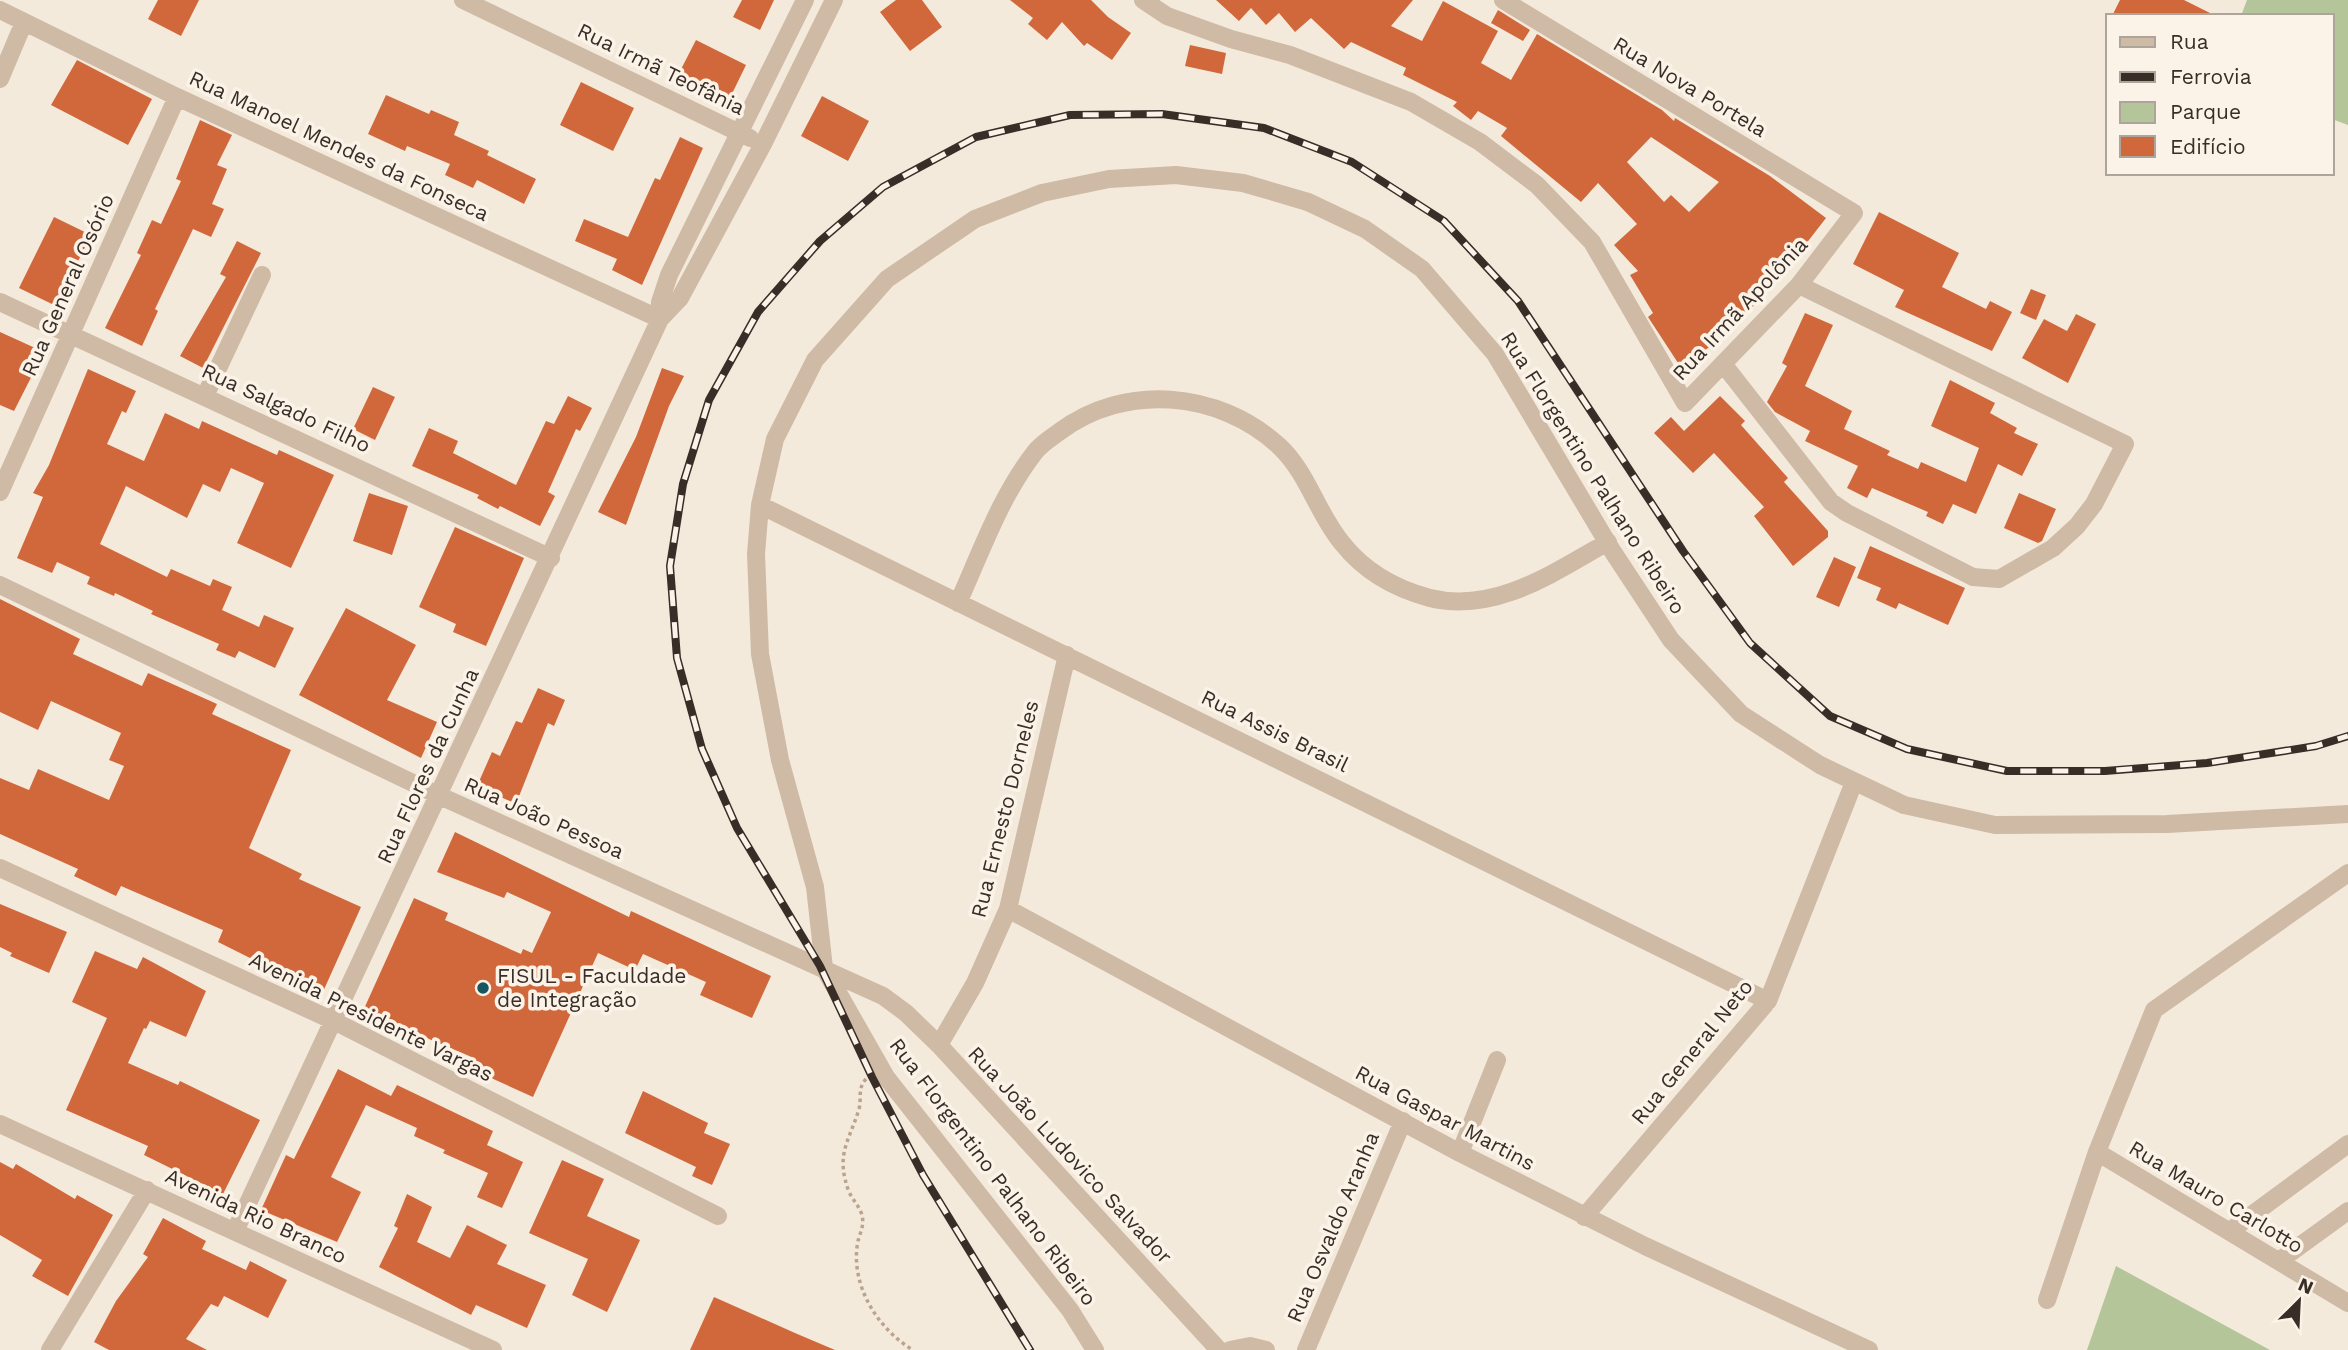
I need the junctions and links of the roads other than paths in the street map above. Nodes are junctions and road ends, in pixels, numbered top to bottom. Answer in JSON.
{"nodes":[{"id":1,"x":463,"y":0,"type":"edge"},
{"id":2,"x":806,"y":0,"type":"edge"},
{"id":3,"x":834,"y":0,"type":"edge"},
{"id":4,"x":1143,"y":0,"type":"edge"},
{"id":5,"x":1503,"y":0,"type":"edge"},
{"id":6,"x":0,"y":10,"type":"edge"},
{"id":7,"x":24,"y":22,"type":"junction"},
{"id":8,"x":0,"y":79,"type":"edge"},
{"id":9,"x":177,"y":97,"type":"junction"},
{"id":10,"x":740,"y":132,"type":"junction"},
{"id":11,"x":763,"y":144,"type":"junction"},
{"id":12,"x":1854,"y":212,"type":"joint"},
{"id":13,"x":262,"y":275,"type":"dead end"},
{"id":14,"x":1799,"y":285,"type":"junction"},
{"id":15,"x":0,"y":302,"type":"edge"},
{"id":16,"x":660,"y":318,"type":"junction"},
{"id":17,"x":71,"y":333,"type":"junction"},
{"id":18,"x":1724,"y":365,"type":"junction"},
{"id":19,"x":205,"y":396,"type":"junction"},
{"id":20,"x":0,"y":492,"type":"edge"},
{"id":21,"x":760,"y":505,"type":"junction"},
{"id":22,"x":1608,"y":542,"type":"junction"},
{"id":23,"x":551,"y":558,"type":"junction"},
{"id":24,"x":0,"y":585,"type":"edge"},
{"id":25,"x":958,"y":603,"type":"junction"},
{"id":26,"x":1067,"y":655,"type":"junction"},
{"id":27,"x":1854,"y":782,"type":"junction"},
{"id":28,"x":440,"y":796,"type":"junction"},
{"id":29,"x":2348,"y":814,"type":"edge"},
{"id":30,"x":0,"y":868,"type":"edge"},
{"id":31,"x":2348,"y":873,"type":"edge"},
{"id":32,"x":1008,"y":908,"type":"junction"},
{"id":33,"x":824,"y":968,"type":"junction"},
{"id":34,"x":883,"y":996,"type":"joint"},
{"id":35,"x":1768,"y":1001,"type":"junction"},
{"id":36,"x":334,"y":1021,"type":"junction"},
{"id":37,"x":939,"y":1045,"type":"junction"},
{"id":38,"x":1497,"y":1060,"type":"dead end"},
{"id":39,"x":1403,"y":1121,"type":"junction"},
{"id":40,"x":0,"y":1124,"type":"edge"},
{"id":41,"x":2348,"y":1144,"type":"edge"},
{"id":42,"x":2098,"y":1152,"type":"junction"},
{"id":43,"x":1460,"y":1153,"type":"junction"},
{"id":44,"x":147,"y":1190,"type":"junction"},
{"id":45,"x":2348,"y":1211,"type":"edge"},
{"id":46,"x":718,"y":1216,"type":"dead end"},
{"id":47,"x":1584,"y":1217,"type":"junction"},
{"id":48,"x":235,"y":1231,"type":"junction"},
{"id":49,"x":2230,"y":1231,"type":"junction"},
{"id":50,"x":2279,"y":1261,"type":"junction"},
{"id":51,"x":2047,"y":1300,"type":"dead end"},
{"id":52,"x":2348,"y":1303,"type":"edge"},
{"id":53,"x":483,"y":1348,"type":"edge"},
{"id":54,"x":50,"y":1350,"type":"edge"},
{"id":55,"x":1095,"y":1350,"type":"edge"},
{"id":56,"x":1219,"y":1350,"type":"edge"},
{"id":57,"x":1230,"y":1350,"type":"edge"},
{"id":58,"x":1266,"y":1350,"type":"edge"},
{"id":59,"x":1306,"y":1350,"type":"edge"},
{"id":60,"x":1869,"y":1350,"type":"edge"}],
"edges":[{"from":1,"to":10,"type":"street","name":"Rua Irmã Teofânia"},
{"from":2,"to":10,"type":"street","name":"Rua Flores da Cunha"},
{"from":3,"to":11,"type":"street","name":"Rua Flores da Cunha"},
{"from":4,"to":18,"type":"street","name":"Rua Irmã Apolônia"},
{"from":5,"to":12,"type":"street","name":"Rua Nova Portela"},
{"from":6,"to":7,"type":"street","name":"Rua Manoel Mendes da Fonseca"},
{"from":7,"to":8,"type":"street"},
{"from":7,"to":9,"type":"street","name":"Rua Manoel Mendes da Fonseca"},
{"from":9,"to":16,"type":"street","name":"Rua Manoel Mendes da Fonseca"},
{"from":9,"to":17,"type":"street","name":"Rua General Osório"},
{"from":10,"to":11,"type":"street","name":"Rua Irmã Teofânia"},
{"from":10,"to":16,"type":"street","name":"Rua Flores da Cunha"},
{"from":11,"to":16,"type":"street","name":"Rua Flores da Cunha"},
{"from":12,"to":14,"type":"street","name":"Rua Irmã Apolônia"},
{"from":13,"to":19,"type":"street"},
{"from":14,"to":18,"type":"street","name":"Rua Irmã Apolônia"},
{"from":14,"to":18,"type":"street"},
{"from":15,"to":17,"type":"street","name":"Rua Salgado Filho"},
{"from":16,"to":23,"type":"street","name":"Rua Flores da Cunha"},
{"from":17,"to":19,"type":"street","name":"Rua Salgado Filho"},
{"from":17,"to":20,"type":"street","name":"Rua General Osório"},
{"from":19,"to":23,"type":"street","name":"Rua Salgado Filho"},
{"from":21,"to":22,"type":"street","name":"Rua Florgentino Palhano Ribeiro"},
{"from":21,"to":25,"type":"street","name":"Rua Assis Brasil"},
{"from":21,"to":33,"type":"street","name":"Rua Florgentino Palhano Ribeiro"},
{"from":22,"to":25,"type":"street"},
{"from":22,"to":27,"type":"street","name":"Rua Florgentino Palhano Ribeiro"},
{"from":23,"to":28,"type":"street","name":"Rua Flores da Cunha"},
{"from":24,"to":28,"type":"street","name":"Rua João Pessoa"},
{"from":25,"to":26,"type":"street","name":"Rua Assis Brasil"},
{"from":26,"to":32,"type":"street","name":"Rua Ernesto Dorneles"},
{"from":26,"to":35,"type":"street","name":"Rua Assis Brasil"},
{"from":27,"to":29,"type":"street","name":"Rua Florgentino Palhano Ribeiro"},
{"from":27,"to":35,"type":"street","name":"Rua General Neto"},
{"from":28,"to":33,"type":"street","name":"Rua João Pessoa"},
{"from":28,"to":36,"type":"street","name":"Rua Flores da Cunha"},
{"from":30,"to":36,"type":"street","name":"Avenida Presidente Vargas"},
{"from":31,"to":42,"type":"street"},
{"from":32,"to":37,"type":"street","name":"Rua Ernesto Dorneles"},
{"from":32,"to":39,"type":"street","name":"Rua Gaspar Martins"},
{"from":33,"to":34,"type":"street","name":"Rua João Pessoa"},
{"from":33,"to":55,"type":"street","name":"Rua Florgentino Palhano Ribeiro"},
{"from":34,"to":37,"type":"street","name":"Rua João Ludovico Salvador"},
{"from":35,"to":47,"type":"street","name":"Rua General Neto"},
{"from":36,"to":46,"type":"street","name":"Avenida Presidente Vargas"},
{"from":36,"to":48,"type":"street","name":"Rua Flores da Cunha"},
{"from":37,"to":56,"type":"street","name":"Rua João Ludovico Salvador"},
{"from":38,"to":43,"type":"street"},
{"from":39,"to":43,"type":"street","name":"Rua Gaspar Martins"},
{"from":39,"to":59,"type":"street","name":"Rua Osvaldo Aranha"},
{"from":40,"to":44,"type":"street","name":"Avenida Rio Branco"},
{"from":41,"to":49,"type":"street"},
{"from":42,"to":49,"type":"street","name":"Rua Mauro Carlotto"},
{"from":42,"to":51,"type":"street"},
{"from":43,"to":47,"type":"street","name":"Rua Gaspar Martins"},
{"from":44,"to":48,"type":"street","name":"Avenida Rio Branco"},
{"from":44,"to":54,"type":"street"},
{"from":45,"to":50,"type":"street"},
{"from":47,"to":60,"type":"street","name":"Rua Gaspar Martins"},
{"from":48,"to":53,"type":"street","name":"Avenida Rio Branco"},
{"from":49,"to":50,"type":"street","name":"Rua Mauro Carlotto"},
{"from":50,"to":52,"type":"street","name":"Rua Mauro Carlotto"},
{"from":57,"to":58,"type":"street"}]}
